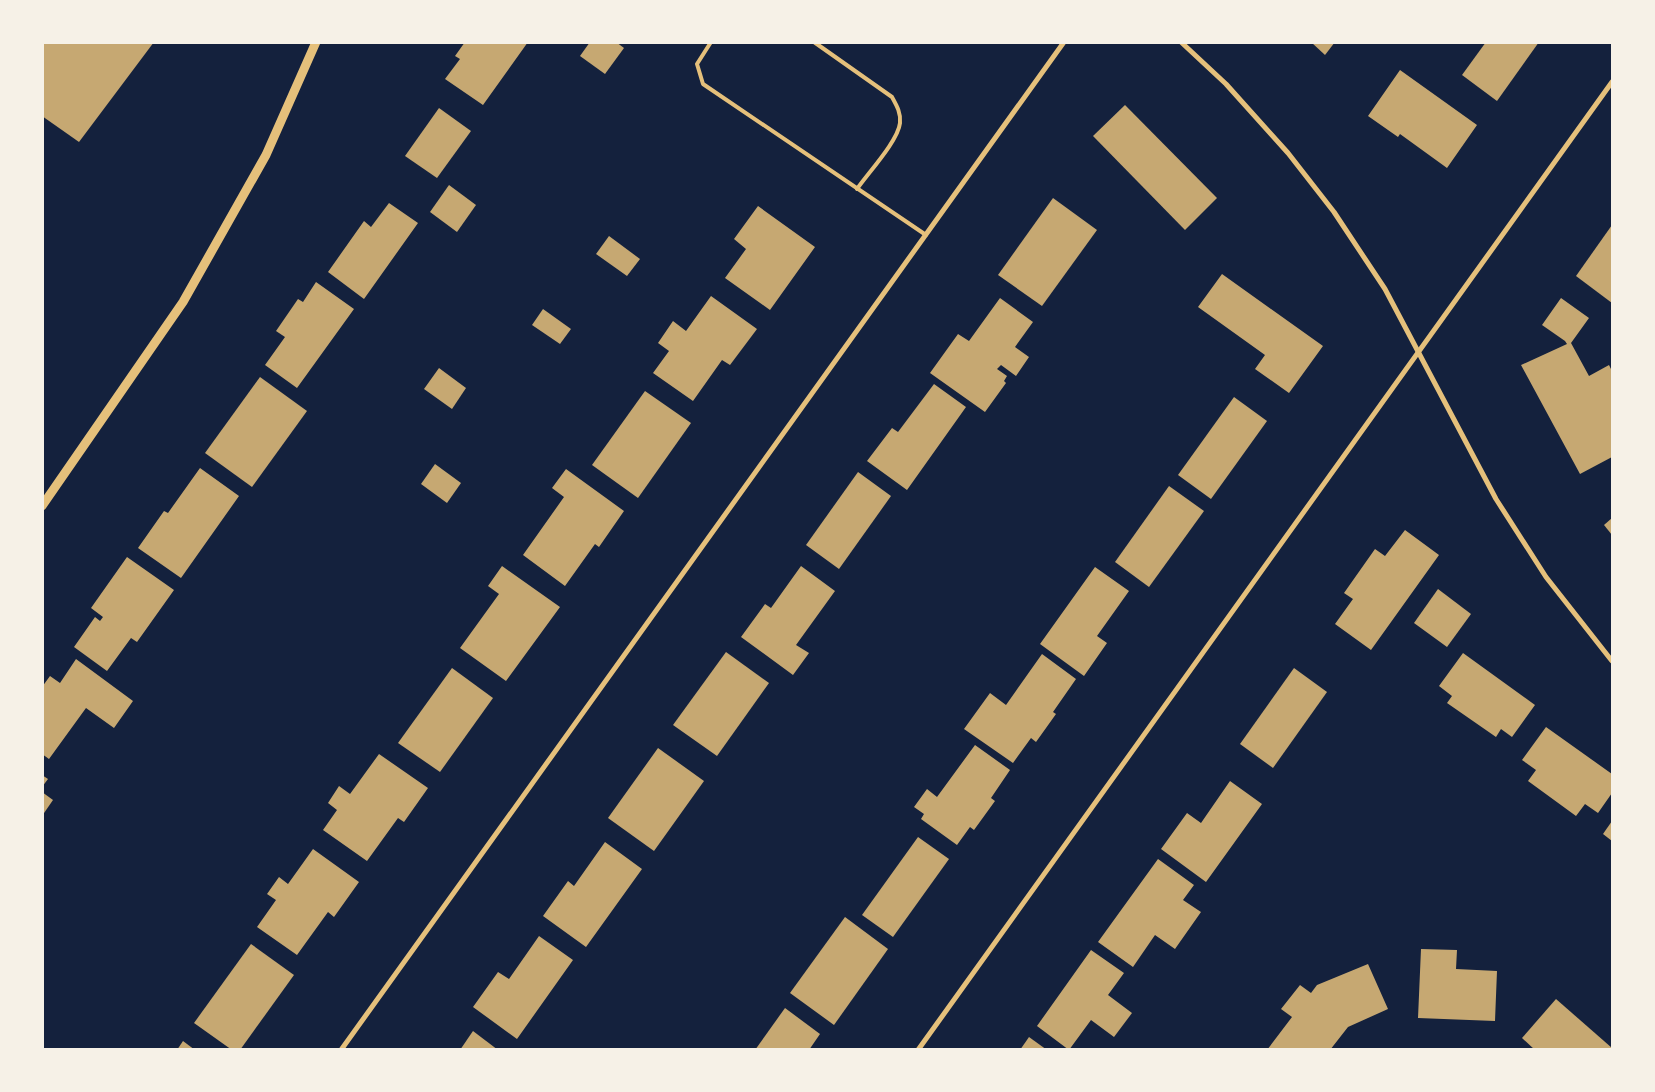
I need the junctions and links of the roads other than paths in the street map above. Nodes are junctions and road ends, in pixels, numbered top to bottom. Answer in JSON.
{"nodes":[{"id":1,"x":316,"y":42,"type":"edge"},
{"id":2,"x":711,"y":42,"type":"edge"},
{"id":3,"x":814,"y":42,"type":"edge"},
{"id":4,"x":1064,"y":42,"type":"edge"},
{"id":5,"x":1181,"y":42,"type":"edge"},
{"id":6,"x":1612,"y":82,"type":"edge"},
{"id":7,"x":857,"y":189,"type":"junction"},
{"id":8,"x":926,"y":235,"type":"junction"},
{"id":9,"x":1419,"y":352,"type":"junction"},
{"id":10,"x":42,"y":506,"type":"edge"},
{"id":11,"x":1612,"y":660,"type":"edge"},
{"id":12,"x":341,"y":1050,"type":"edge"},
{"id":13,"x":918,"y":1050,"type":"edge"}],
"edges":[{"from":1,"to":10,"type":"street"},
{"from":2,"to":7,"type":"lane"},
{"from":3,"to":7,"type":"lane"},
{"from":4,"to":8,"type":"street"},
{"from":5,"to":9,"type":"street"},
{"from":6,"to":9,"type":"street"},
{"from":7,"to":8,"type":"lane"},
{"from":8,"to":12,"type":"street"},
{"from":9,"to":11,"type":"street"},
{"from":9,"to":13,"type":"street"}]}
